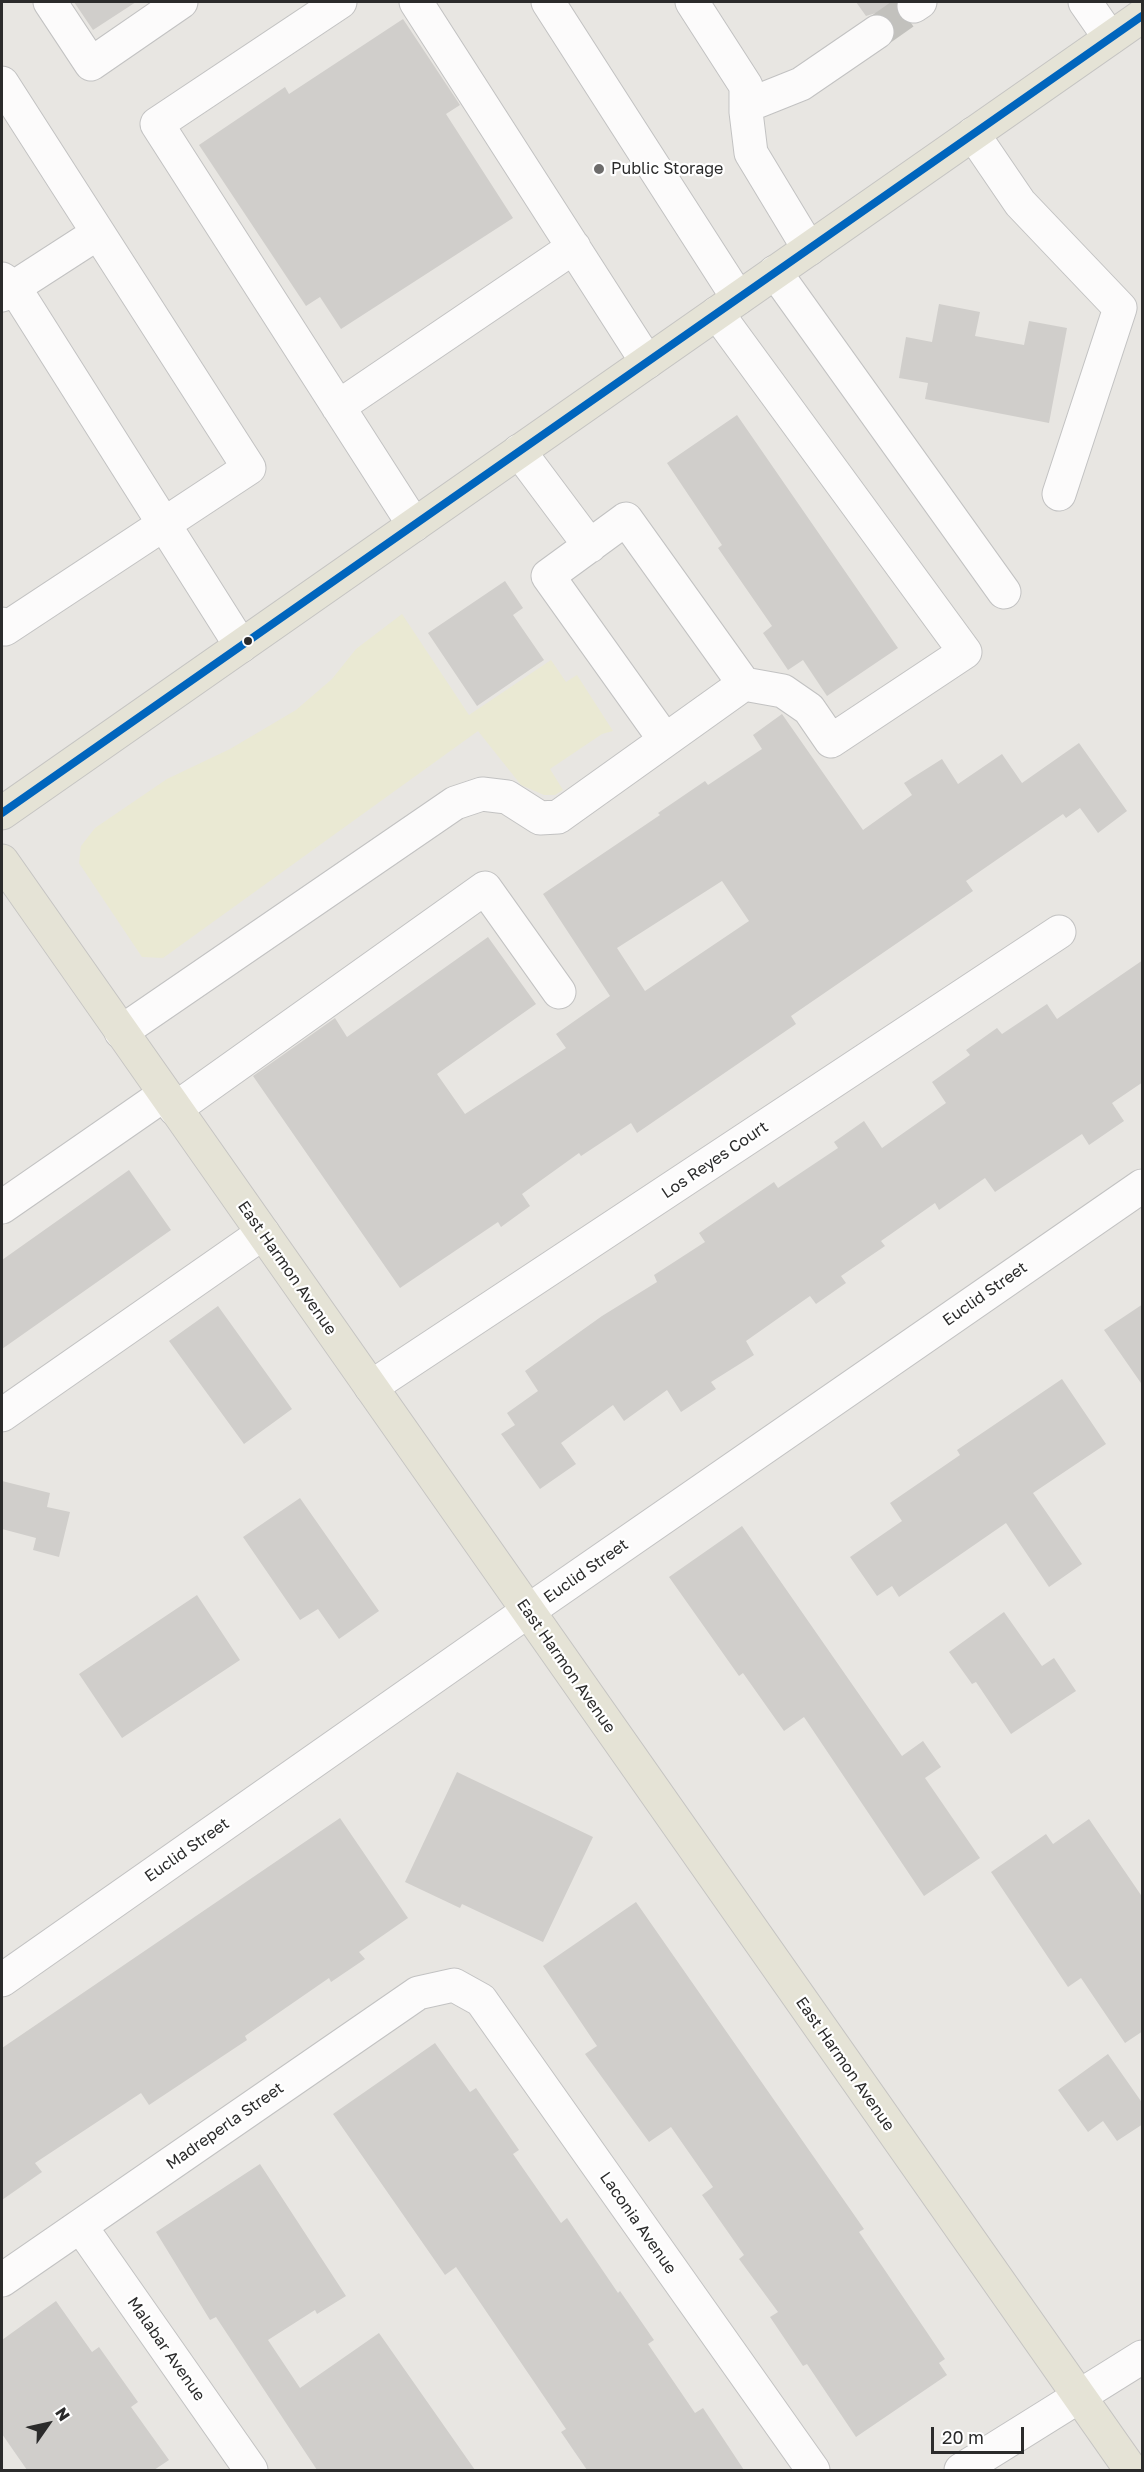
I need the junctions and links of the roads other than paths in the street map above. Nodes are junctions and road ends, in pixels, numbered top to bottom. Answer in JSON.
{"nodes":[{"id":1,"x":50,"y":2,"type":"edge"},
{"id":2,"x":181,"y":2,"type":"edge"},
{"id":3,"x":340,"y":2,"type":"edge"},
{"id":4,"x":416,"y":2,"type":"edge"},
{"id":5,"x":548,"y":2,"type":"edge"},
{"id":6,"x":692,"y":2,"type":"edge"},
{"id":7,"x":1085,"y":2,"type":"edge"},
{"id":8,"x":1143,"y":16,"type":"edge"},
{"id":9,"x":877,"y":32,"type":"tunnel mouth"},
{"id":10,"x":1110,"y":38,"type":"junction"},
{"id":11,"x":2,"y":83,"type":"edge"},
{"id":12,"x":746,"y":106,"type":"junction"},
{"id":13,"x":973,"y":134,"type":"junction"},
{"id":14,"x":98,"y":233,"type":"junction"},
{"id":15,"x":574,"y":248,"type":"junction"},
{"id":16,"x":809,"y":249,"type":"junction"},
{"id":17,"x":775,"y":272,"type":"junction"},
{"id":18,"x":6,"y":287,"type":"edge"},
{"id":19,"x":728,"y":305,"type":"junction"},
{"id":20,"x":647,"y":362,"type":"junction"},
{"id":21,"x":338,"y":407,"type":"junction"},
{"id":22,"x":519,"y":451,"type":"junction"},
{"id":23,"x":1059,"y":494,"type":"dead end"},
{"id":24,"x":414,"y":525,"type":"junction"},
{"id":25,"x":165,"y":526,"type":"junction"},
{"id":26,"x":590,"y":546,"type":"junction"},
{"id":27,"x":1004,"y":592,"type":"dead end"},
{"id":28,"x":2,"y":624,"type":"edge"},
{"id":29,"x":241,"y":646,"type":"junction"},
{"id":30,"x":744,"y":684,"type":"junction"},
{"id":31,"x":665,"y":740,"type":"junction"},
{"id":32,"x":2,"y":813,"type":"edge"},
{"id":33,"x":2,"y":861,"type":"edge"},
{"id":34,"x":1059,"y":932,"type":"dead end"},
{"id":35,"x":559,"y":992,"type":"dead end"},
{"id":36,"x":121,"y":1032,"type":"junction"},
{"id":37,"x":170,"y":1101,"type":"junction"},
{"id":38,"x":1143,"y":1186,"type":"edge"},
{"id":39,"x":2,"y":1207,"type":"edge"},
{"id":40,"x":263,"y":1233,"type":"junction"},
{"id":41,"x":371,"y":1387,"type":"junction"},
{"id":42,"x":2,"y":1415,"type":"edge"},
{"id":43,"x":528,"y":1611,"type":"junction"},
{"id":44,"x":2,"y":1980,"type":"edge"},
{"id":45,"x":454,"y":1984,"type":"joint"},
{"id":46,"x":81,"y":2227,"type":"junction"},
{"id":47,"x":2,"y":2280,"type":"edge"},
{"id":48,"x":1143,"y":2357,"type":"edge"},
{"id":49,"x":1079,"y":2397,"type":"junction"},
{"id":50,"x":251,"y":2470,"type":"edge"},
{"id":51,"x":813,"y":2470,"type":"edge"},
{"id":52,"x":961,"y":2470,"type":"edge"},
{"id":53,"x":1131,"y":2470,"type":"edge"}],
"edges":[{"from":1,"to":2,"type":"street"},
{"from":3,"to":21,"type":"street"},
{"from":4,"to":15,"type":"street"},
{"from":5,"to":19,"type":"street"},
{"from":6,"to":12,"type":"street"},
{"from":7,"to":10,"type":"street"},
{"from":8,"to":10,"type":"main road"},
{"from":9,"to":12,"type":"street"},
{"from":10,"to":13,"type":"main road"},
{"from":11,"to":14,"type":"street"},
{"from":12,"to":16,"type":"street"},
{"from":13,"to":16,"type":"main road"},
{"from":13,"to":23,"type":"street"},
{"from":14,"to":18,"type":"street"},
{"from":14,"to":25,"type":"street"},
{"from":15,"to":20,"type":"street"},
{"from":15,"to":21,"type":"street"},
{"from":16,"to":17,"type":"main road"},
{"from":17,"to":19,"type":"main road"},
{"from":17,"to":27,"type":"street"},
{"from":18,"to":25,"type":"street"},
{"from":19,"to":20,"type":"main road"},
{"from":19,"to":30,"type":"street"},
{"from":20,"to":22,"type":"main road"},
{"from":21,"to":24,"type":"street"},
{"from":22,"to":24,"type":"main road"},
{"from":22,"to":26,"type":"street"},
{"from":24,"to":29,"type":"main road"},
{"from":25,"to":28,"type":"street"},
{"from":25,"to":29,"type":"street"},
{"from":26,"to":30,"type":"street"},
{"from":26,"to":31,"type":"street"},
{"from":29,"to":32,"type":"main road"},
{"from":30,"to":31,"type":"street"},
{"from":31,"to":36,"type":"street"},
{"from":33,"to":36,"type":"main road","name":"East Harmon Avenue"},
{"from":34,"to":41,"type":"street","name":"Los Reyes Court"},
{"from":35,"to":37,"type":"street"},
{"from":36,"to":37,"type":"main road","name":"East Harmon Avenue"},
{"from":37,"to":39,"type":"street"},
{"from":37,"to":40,"type":"main road","name":"East Harmon Avenue"},
{"from":38,"to":43,"type":"street","name":"Euclid Street"},
{"from":40,"to":41,"type":"main road","name":"East Harmon Avenue"},
{"from":40,"to":42,"type":"street"},
{"from":41,"to":43,"type":"main road","name":"East Harmon Avenue"},
{"from":43,"to":44,"type":"street","name":"Euclid Street"},
{"from":43,"to":49,"type":"main road","name":"East Harmon Avenue"},
{"from":45,"to":46,"type":"street","name":"Madreperla Street"},
{"from":45,"to":51,"type":"street","name":"Laconia Avenue"},
{"from":46,"to":47,"type":"street","name":"Madreperla Street"},
{"from":46,"to":50,"type":"street","name":"Malabar Avenue"},
{"from":48,"to":49,"type":"street"},
{"from":49,"to":52,"type":"street"},
{"from":49,"to":53,"type":"main road","name":"East Harmon Avenue"}]}
